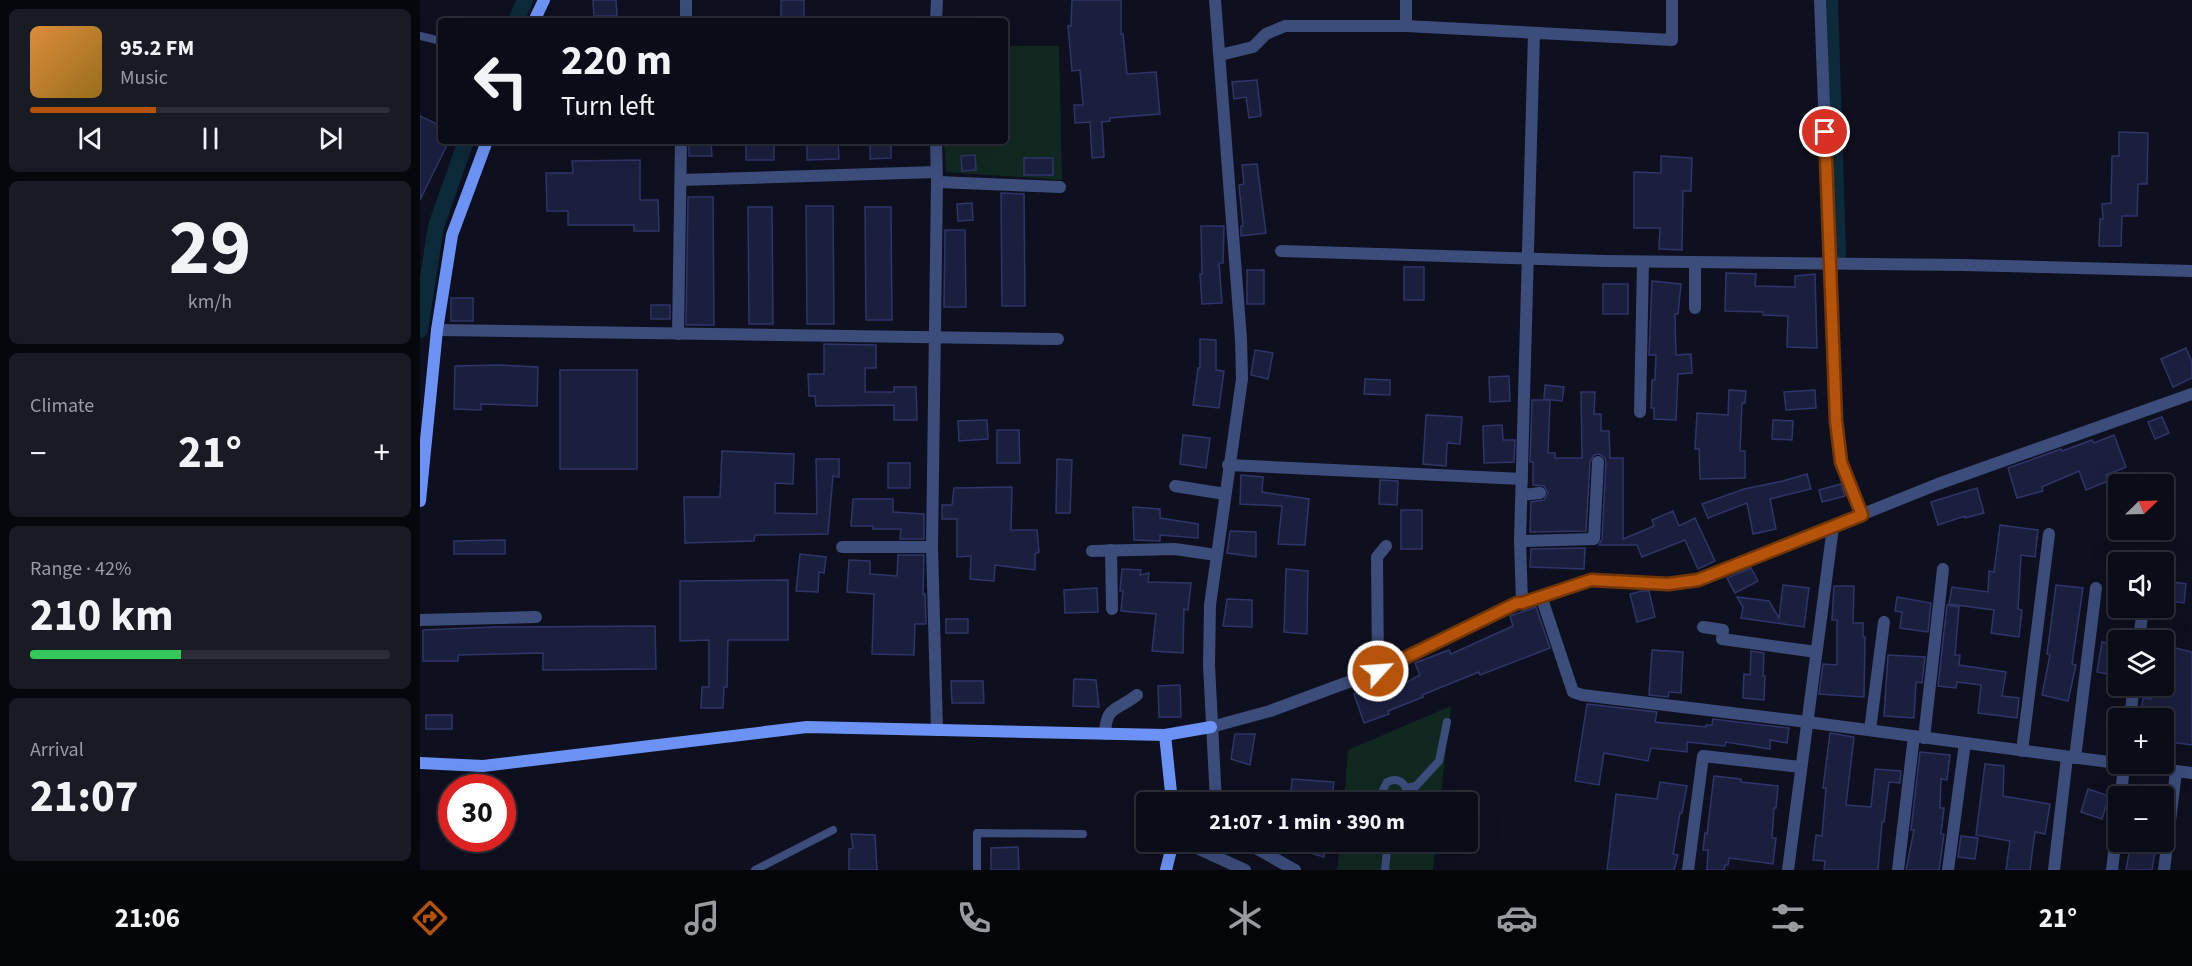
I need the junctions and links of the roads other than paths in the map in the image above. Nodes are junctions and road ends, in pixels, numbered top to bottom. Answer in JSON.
{"nodes":[{"id":1,"x":544,"y":0,"type":"edge"},
{"id":2,"x":686,"y":0,"type":"edge"},
{"id":3,"x":937,"y":0,"type":"edge"},
{"id":4,"x":1215,"y":0,"type":"edge"},
{"id":5,"x":1406,"y":0,"type":"edge"},
{"id":6,"x":1672,"y":0,"type":"edge"},
{"id":7,"x":1820,"y":0,"type":"edge"},
{"id":8,"x":535,"y":18,"type":"edge"},
{"id":9,"x":686,"y":18,"type":"edge"},
{"id":10,"x":936,"y":18,"type":"edge"},
{"id":11,"x":1406,"y":26,"type":"junction"},
{"id":12,"x":1534,"y":33,"type":"junction"},
{"id":13,"x":420,"y":36,"type":"edge"},
{"id":14,"x":438,"y":40,"type":"edge"},
{"id":15,"x":1220,"y":55,"type":"junction"},
{"id":16,"x":486,"y":144,"type":"edge"},
{"id":17,"x":681,"y":144,"type":"edge"},
{"id":18,"x":936,"y":144,"type":"edge"},
{"id":19,"x":937,"y":177,"type":"junction"},
{"id":20,"x":681,"y":180,"type":"junction"},
{"id":21,"x":1060,"y":187,"type":"dead end"},
{"id":22,"x":1281,"y":251,"type":"dead end"},
{"id":23,"x":1528,"y":259,"type":"junction"},
{"id":24,"x":1643,"y":262,"type":"junction"},
{"id":25,"x":1695,"y":262,"type":"junction"},
{"id":26,"x":1830,"y":264,"type":"junction"},
{"id":27,"x":2192,"y":271,"type":"edge"},
{"id":28,"x":1695,"y":308,"type":"dead end"},
{"id":29,"x":437,"y":330,"type":"junction"},
{"id":30,"x":678,"y":334,"type":"junction"},
{"id":31,"x":934,"y":338,"type":"junction"},
{"id":32,"x":1058,"y":339,"type":"dead end"},
{"id":33,"x":2192,"y":394,"type":"edge"},
{"id":34,"x":1640,"y":412,"type":"dead end"},
{"id":35,"x":423,"y":432,"type":"edge"},
{"id":36,"x":1598,"y":462,"type":"dead end"},
{"id":37,"x":1228,"y":465,"type":"junction"},
{"id":38,"x":1522,"y":479,"type":"junction"},
{"id":39,"x":1175,"y":486,"type":"dead end"},
{"id":40,"x":1540,"y":493,"type":"dead end"},
{"id":41,"x":1225,"y":494,"type":"junction"},
{"id":42,"x":1522,"y":495,"type":"junction"},
{"id":43,"x":420,"y":501,"type":"edge"},
{"id":44,"x":1862,"y":515,"type":"junction"},
{"id":45,"x":1833,"y":527,"type":"junction"},
{"id":46,"x":2049,"y":534,"type":"dead end"},
{"id":47,"x":1520,"y":541,"type":"junction"},
{"id":48,"x":1386,"y":546,"type":"dead end"},
{"id":49,"x":842,"y":547,"type":"dead end"},
{"id":50,"x":932,"y":547,"type":"junction"},
{"id":51,"x":1112,"y":550,"type":"junction"},
{"id":52,"x":1092,"y":551,"type":"dead end"},
{"id":53,"x":1216,"y":555,"type":"junction"},
{"id":54,"x":1943,"y":569,"type":"dead end"},
{"id":55,"x":2096,"y":588,"type":"dead end"},
{"id":56,"x":1541,"y":596,"type":"junction"},
{"id":57,"x":1522,"y":603,"type":"junction"},
{"id":58,"x":1112,"y":609,"type":"dead end"},
{"id":59,"x":536,"y":618,"type":"dead end"},
{"id":60,"x":420,"y":620,"type":"edge"},
{"id":61,"x":1884,"y":622,"type":"dead end"},
{"id":62,"x":1703,"y":627,"type":"dead end"},
{"id":63,"x":1816,"y":652,"type":"junction"},
{"id":64,"x":1378,"y":671,"type":"junction"},
{"id":65,"x":1137,"y":695,"type":"dead end"},
{"id":66,"x":1447,"y":722,"type":"dead end"},
{"id":67,"x":1807,"y":722,"type":"junction"},
{"id":68,"x":1211,"y":727,"type":"junction"},
{"id":69,"x":937,"y":730,"type":"junction"},
{"id":70,"x":1870,"y":730,"type":"junction"},
{"id":71,"x":1105,"y":734,"type":"junction"},
{"id":72,"x":1164,"y":735,"type":"junction"},
{"id":73,"x":1919,"y":737,"type":"junction"},
{"id":74,"x":1965,"y":743,"type":"junction"},
{"id":75,"x":2022,"y":751,"type":"junction"},
{"id":76,"x":2071,"y":758,"type":"junction"},
{"id":77,"x":2108,"y":762,"type":"edge"},
{"id":78,"x":420,"y":763,"type":"edge"},
{"id":79,"x":1801,"y":767,"type":"junction"},
{"id":80,"x":2176,"y":772,"type":"joint"},
{"id":81,"x":2192,"y":773,"type":"edge"},
{"id":82,"x":1406,"y":788,"type":"junction"},
{"id":83,"x":1171,"y":792,"type":"edge"},
{"id":84,"x":1215,"y":792,"type":"edge"},
{"id":85,"x":1383,"y":792,"type":"edge"},
{"id":86,"x":1406,"y":792,"type":"edge"},
{"id":87,"x":833,"y":830,"type":"dead end"},
{"id":88,"x":1083,"y":834,"type":"dead end"},
{"id":89,"x":1170,"y":852,"type":"edge"},
{"id":90,"x":1206,"y":852,"type":"edge"},
{"id":91,"x":1263,"y":852,"type":"edge"},
{"id":92,"x":1387,"y":852,"type":"edge"},
{"id":93,"x":2114,"y":852,"type":"edge"},
{"id":94,"x":755,"y":870,"type":"edge"},
{"id":95,"x":976,"y":870,"type":"edge"},
{"id":96,"x":1166,"y":870,"type":"edge"},
{"id":97,"x":1245,"y":870,"type":"edge"},
{"id":98,"x":1295,"y":870,"type":"edge"},
{"id":99,"x":1384,"y":870,"type":"edge"},
{"id":100,"x":1688,"y":870,"type":"edge"},
{"id":101,"x":1788,"y":870,"type":"edge"},
{"id":102,"x":1898,"y":870,"type":"edge"},
{"id":103,"x":1948,"y":870,"type":"edge"},
{"id":104,"x":2054,"y":870,"type":"edge"},
{"id":105,"x":2112,"y":870,"type":"edge"},
{"id":106,"x":2164,"y":870,"type":"edge"}],
"edges":[{"from":1,"to":8,"type":"street"},
{"from":2,"to":9,"type":"street"},
{"from":3,"to":10,"type":"street"},
{"from":4,"to":15,"type":"street"},
{"from":5,"to":11,"type":"street"},
{"from":6,"to":12,"type":"street"},
{"from":7,"to":26,"type":"street"},
{"from":11,"to":12,"type":"street"},
{"from":11,"to":15,"type":"street"},
{"from":12,"to":23,"type":"street"},
{"from":13,"to":14,"type":"lane"},
{"from":15,"to":37,"type":"street"},
{"from":16,"to":29,"type":"street"},
{"from":17,"to":20,"type":"street"},
{"from":18,"to":19,"type":"street"},
{"from":19,"to":20,"type":"street"},
{"from":19,"to":21,"type":"street"},
{"from":19,"to":31,"type":"street"},
{"from":20,"to":30,"type":"street"},
{"from":22,"to":23,"type":"street"},
{"from":23,"to":24,"type":"street"},
{"from":23,"to":38,"type":"street"},
{"from":24,"to":25,"type":"street"},
{"from":24,"to":34,"type":"street"},
{"from":25,"to":26,"type":"street"},
{"from":25,"to":28,"type":"street"},
{"from":26,"to":27,"type":"street"},
{"from":26,"to":44,"type":"street"},
{"from":29,"to":30,"type":"street"},
{"from":29,"to":35,"type":"street"},
{"from":30,"to":31,"type":"street"},
{"from":31,"to":32,"type":"street"},
{"from":31,"to":50,"type":"street"},
{"from":33,"to":44,"type":"street"},
{"from":35,"to":43,"type":"street"},
{"from":36,"to":47,"type":"street"},
{"from":37,"to":38,"type":"street"},
{"from":37,"to":41,"type":"street"},
{"from":38,"to":42,"type":"street"},
{"from":39,"to":41,"type":"street"},
{"from":40,"to":42,"type":"street"},
{"from":41,"to":53,"type":"street"},
{"from":42,"to":47,"type":"street"},
{"from":44,"to":45,"type":"street"},
{"from":45,"to":56,"type":"street"},
{"from":45,"to":63,"type":"street"},
{"from":46,"to":75,"type":"street"},
{"from":47,"to":57,"type":"street"},
{"from":48,"to":64,"type":"street"},
{"from":49,"to":50,"type":"street"},
{"from":50,"to":69,"type":"street"},
{"from":51,"to":52,"type":"street"},
{"from":51,"to":53,"type":"street"},
{"from":51,"to":58,"type":"street"},
{"from":53,"to":68,"type":"street"},
{"from":54,"to":73,"type":"street"},
{"from":55,"to":76,"type":"street"},
{"from":56,"to":57,"type":"street"},
{"from":56,"to":67,"type":"street"},
{"from":57,"to":64,"type":"street"},
{"from":59,"to":60,"type":"street"},
{"from":61,"to":70,"type":"street"},
{"from":62,"to":63,"type":"street"},
{"from":63,"to":67,"type":"street"},
{"from":64,"to":68,"type":"street"},
{"from":65,"to":71,"type":"street"},
{"from":66,"to":82,"type":"lane"},
{"from":67,"to":70,"type":"street"},
{"from":67,"to":79,"type":"street"},
{"from":68,"to":72,"type":"street"},
{"from":68,"to":84,"type":"street"},
{"from":69,"to":71,"type":"street"},
{"from":69,"to":78,"type":"street"},
{"from":70,"to":73,"type":"street"},
{"from":71,"to":72,"type":"street"},
{"from":72,"to":83,"type":"street"},
{"from":73,"to":74,"type":"street"},
{"from":73,"to":102,"type":"street"},
{"from":74,"to":75,"type":"street"},
{"from":74,"to":103,"type":"street"},
{"from":75,"to":76,"type":"street"},
{"from":76,"to":77,"type":"street"},
{"from":76,"to":104,"type":"street"},
{"from":79,"to":100,"type":"street"},
{"from":79,"to":101,"type":"street"},
{"from":80,"to":81,"type":"street"},
{"from":80,"to":106,"type":"street"},
{"from":82,"to":85,"type":"lane"},
{"from":82,"to":86,"type":"lane"},
{"from":87,"to":94,"type":"lane"},
{"from":88,"to":95,"type":"lane"},
{"from":89,"to":96,"type":"street"},
{"from":90,"to":97,"type":"street"},
{"from":91,"to":98,"type":"street"},
{"from":92,"to":99,"type":"lane"},
{"from":93,"to":105,"type":"street"}]}
